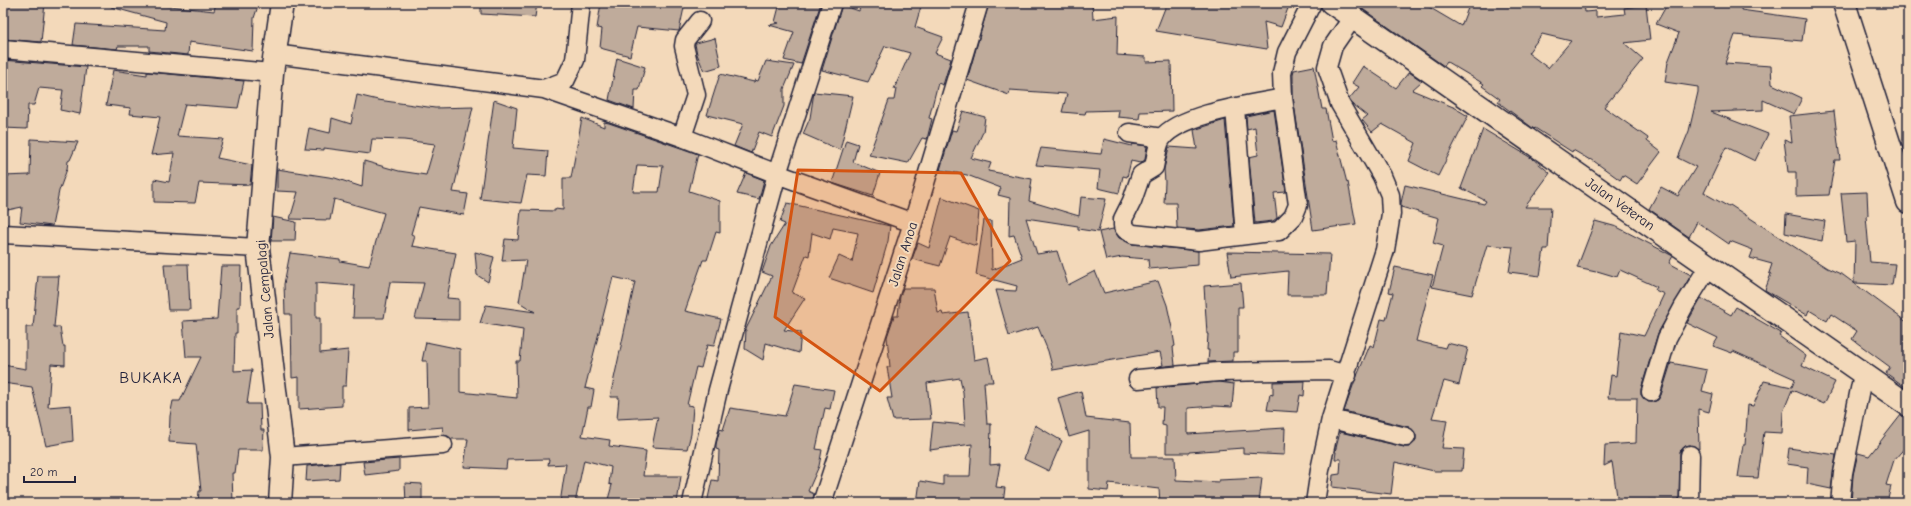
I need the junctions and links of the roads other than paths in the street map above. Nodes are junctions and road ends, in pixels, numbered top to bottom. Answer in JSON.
{"nodes":[{"id":1,"x":282,"y":3,"type":"edge"},
{"id":2,"x":581,"y":3,"type":"edge"},
{"id":3,"x":832,"y":3,"type":"edge"},
{"id":4,"x":979,"y":3,"type":"edge"},
{"id":5,"x":1312,"y":3,"type":"edge"},
{"id":6,"x":1844,"y":3,"type":"edge"},
{"id":7,"x":1343,"y":10,"type":"edge"},
{"id":8,"x":700,"y":21,"type":"dead end"},
{"id":9,"x":3,"y":49,"type":"edge"},
{"id":10,"x":273,"y":64,"type":"junction"},
{"id":11,"x":544,"y":89,"type":"junction"},
{"id":12,"x":1283,"y":98,"type":"junction"},
{"id":13,"x":1235,"y":108,"type":"junction"},
{"id":14,"x":1129,"y":134,"type":"dead end"},
{"id":15,"x":682,"y":137,"type":"junction"},
{"id":16,"x":1162,"y":138,"type":"junction"},
{"id":17,"x":778,"y":174,"type":"junction"},
{"id":18,"x":1908,"y":202,"type":"edge"},
{"id":19,"x":913,"y":223,"type":"junction"},
{"id":20,"x":3,"y":234,"type":"edge"},
{"id":21,"x":1245,"y":235,"type":"junction"},
{"id":22,"x":258,"y":248,"type":"junction"},
{"id":23,"x":1710,"y":266,"type":"junction"},
{"id":24,"x":1339,"y":373,"type":"junction"},
{"id":25,"x":1863,"y":374,"type":"junction"},
{"id":26,"x":1138,"y":379,"type":"dead end"},
{"id":27,"x":1652,"y":392,"type":"dead end"},
{"id":28,"x":1908,"y":405,"type":"edge"},
{"id":29,"x":1332,"y":420,"type":"junction"},
{"id":30,"x":1406,"y":437,"type":"dead end"},
{"id":31,"x":443,"y":445,"type":"dead end"},
{"id":32,"x":1690,"y":455,"type":"dead end"},
{"id":33,"x":283,"y":457,"type":"junction"},
{"id":34,"x":280,"y":503,"type":"edge"},
{"id":35,"x":692,"y":503,"type":"edge"},
{"id":36,"x":822,"y":503,"type":"edge"},
{"id":37,"x":1315,"y":503,"type":"edge"},
{"id":38,"x":1689,"y":503,"type":"edge"},
{"id":39,"x":1840,"y":503,"type":"edge"}],
"edges":[{"from":1,"to":10,"type":"street","name":"Jalan Cempalagi"},
{"from":2,"to":11,"type":"street"},
{"from":3,"to":17,"type":"street"},
{"from":4,"to":19,"type":"street","name":"Jalan Anoa"},
{"from":5,"to":12,"type":"street"},
{"from":6,"to":18,"type":"street"},
{"from":7,"to":23,"type":"street","name":"Jalan Veteran"},
{"from":7,"to":24,"type":"street"},
{"from":8,"to":15,"type":"street"},
{"from":9,"to":10,"type":"street"},
{"from":10,"to":11,"type":"street"},
{"from":10,"to":22,"type":"street","name":"Jalan Cempalagi"},
{"from":11,"to":15,"type":"street"},
{"from":12,"to":13,"type":"street"},
{"from":12,"to":21,"type":"street"},
{"from":13,"to":16,"type":"street"},
{"from":13,"to":21,"type":"street"},
{"from":14,"to":16,"type":"street"},
{"from":15,"to":17,"type":"street"},
{"from":16,"to":21,"type":"street"},
{"from":17,"to":19,"type":"street"},
{"from":17,"to":35,"type":"street"},
{"from":19,"to":36,"type":"street","name":"Jalan Anoa"},
{"from":20,"to":22,"type":"street"},
{"from":22,"to":33,"type":"street","name":"Jalan Cempalagi"},
{"from":23,"to":25,"type":"street","name":"Jalan Veteran"},
{"from":23,"to":27,"type":"street"},
{"from":24,"to":26,"type":"street"},
{"from":24,"to":29,"type":"street"},
{"from":25,"to":28,"type":"street","name":"Jalan Veteran"},
{"from":25,"to":39,"type":"street"},
{"from":29,"to":30,"type":"street"},
{"from":29,"to":37,"type":"street"},
{"from":31,"to":33,"type":"street"},
{"from":32,"to":38,"type":"street"},
{"from":33,"to":34,"type":"street","name":"Jalan Cempalagi"}]}
